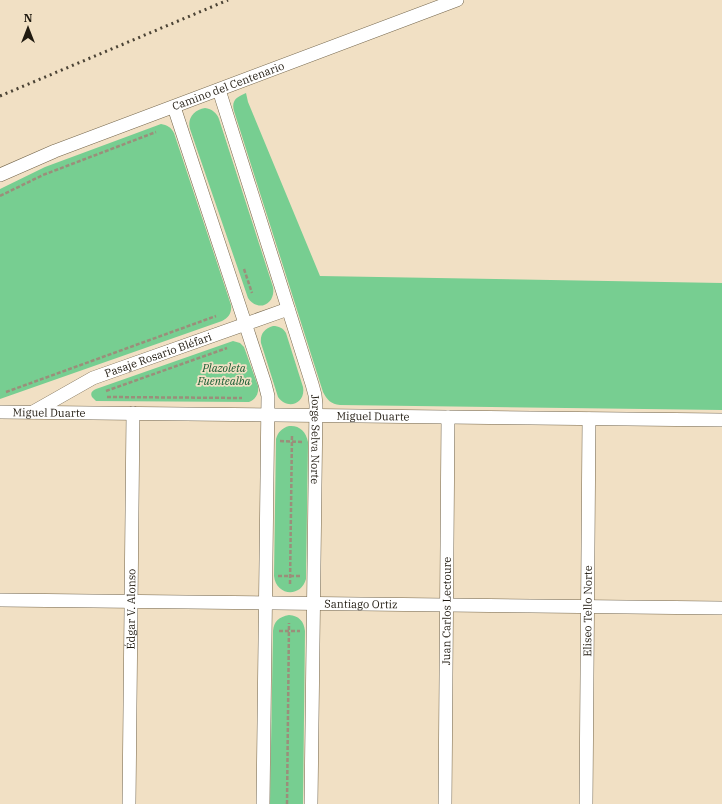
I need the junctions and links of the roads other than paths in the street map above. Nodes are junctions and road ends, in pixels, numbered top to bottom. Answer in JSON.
{"nodes":[{"id":1,"x":457,"y":0,"type":"edge"},
{"id":2,"x":219,"y":90,"type":"junction"},
{"id":3,"x":174,"y":107,"type":"junction"},
{"id":4,"x":0,"y":175,"type":"edge"},
{"id":5,"x":288,"y":309,"type":"junction"},
{"id":6,"x":245,"y":324,"type":"junction"},
{"id":7,"x":0,"y":412,"type":"edge"},
{"id":8,"x":33,"y":412,"type":"junction"},
{"id":9,"x":134,"y":413,"type":"junction"},
{"id":10,"x":268,"y":415,"type":"junction"},
{"id":11,"x":315,"y":415,"type":"junction"},
{"id":12,"x":448,"y":417,"type":"junction"},
{"id":13,"x":589,"y":419,"type":"junction"},
{"id":14,"x":722,"y":420,"type":"edge"},
{"id":15,"x":0,"y":600,"type":"edge"},
{"id":16,"x":131,"y":602,"type":"junction"},
{"id":17,"x":266,"y":603,"type":"junction"},
{"id":18,"x":313,"y":604,"type":"junction"},
{"id":19,"x":447,"y":605,"type":"junction"},
{"id":20,"x":588,"y":606,"type":"junction"},
{"id":21,"x":722,"y":608,"type":"edge"},
{"id":22,"x":129,"y":804,"type":"edge"},
{"id":23,"x":263,"y":804,"type":"edge"},
{"id":24,"x":311,"y":804,"type":"edge"},
{"id":25,"x":445,"y":804,"type":"edge"},
{"id":26,"x":586,"y":804,"type":"edge"}],
"edges":[{"from":1,"to":2,"type":"street","name":"Camino del Centenario"},
{"from":2,"to":3,"type":"street","name":"Camino del Centenario"},
{"from":2,"to":5,"type":"street","name":"Jorge Selva Norte"},
{"from":3,"to":4,"type":"street","name":"Camino del Centenario"},
{"from":3,"to":6,"type":"street"},
{"from":5,"to":6,"type":"street","name":"Pasaje Rosario Bléfari"},
{"from":5,"to":11,"type":"street","name":"Jorge Selva Norte"},
{"from":6,"to":8,"type":"street","name":"Pasaje Rosario Bléfari"},
{"from":6,"to":10,"type":"street"},
{"from":7,"to":8,"type":"street","name":"Miguel Duarte"},
{"from":8,"to":9,"type":"street","name":"Miguel Duarte"},
{"from":9,"to":10,"type":"street","name":"Miguel Duarte"},
{"from":9,"to":16,"type":"street","name":"Édgar V. Alonso"},
{"from":10,"to":11,"type":"street","name":"Miguel Duarte"},
{"from":10,"to":17,"type":"street"},
{"from":11,"to":12,"type":"street","name":"Miguel Duarte"},
{"from":11,"to":18,"type":"street","name":"Jorge Selva Norte"},
{"from":12,"to":13,"type":"street","name":"Miguel Duarte"},
{"from":12,"to":19,"type":"street","name":"Juan Carlos Lectoure"},
{"from":13,"to":14,"type":"street","name":"Miguel Duarte"},
{"from":13,"to":20,"type":"street","name":"Eliseo Tello Norte"},
{"from":15,"to":16,"type":"street","name":"Santiago Ortiz"},
{"from":16,"to":17,"type":"street","name":"Santiago Ortiz"},
{"from":16,"to":22,"type":"street","name":"Édgar V. Alonso"},
{"from":17,"to":18,"type":"street","name":"Santiago Ortiz"},
{"from":17,"to":23,"type":"street"},
{"from":18,"to":19,"type":"street","name":"Santiago Ortiz"},
{"from":18,"to":24,"type":"street","name":"Jorge Selva Norte"},
{"from":19,"to":20,"type":"street","name":"Santiago Ortiz"},
{"from":19,"to":25,"type":"street","name":"Juan Carlos Lectoure"},
{"from":20,"to":21,"type":"street","name":"Santiago Ortiz"},
{"from":20,"to":26,"type":"street","name":"Eliseo Tello Norte"}]}
